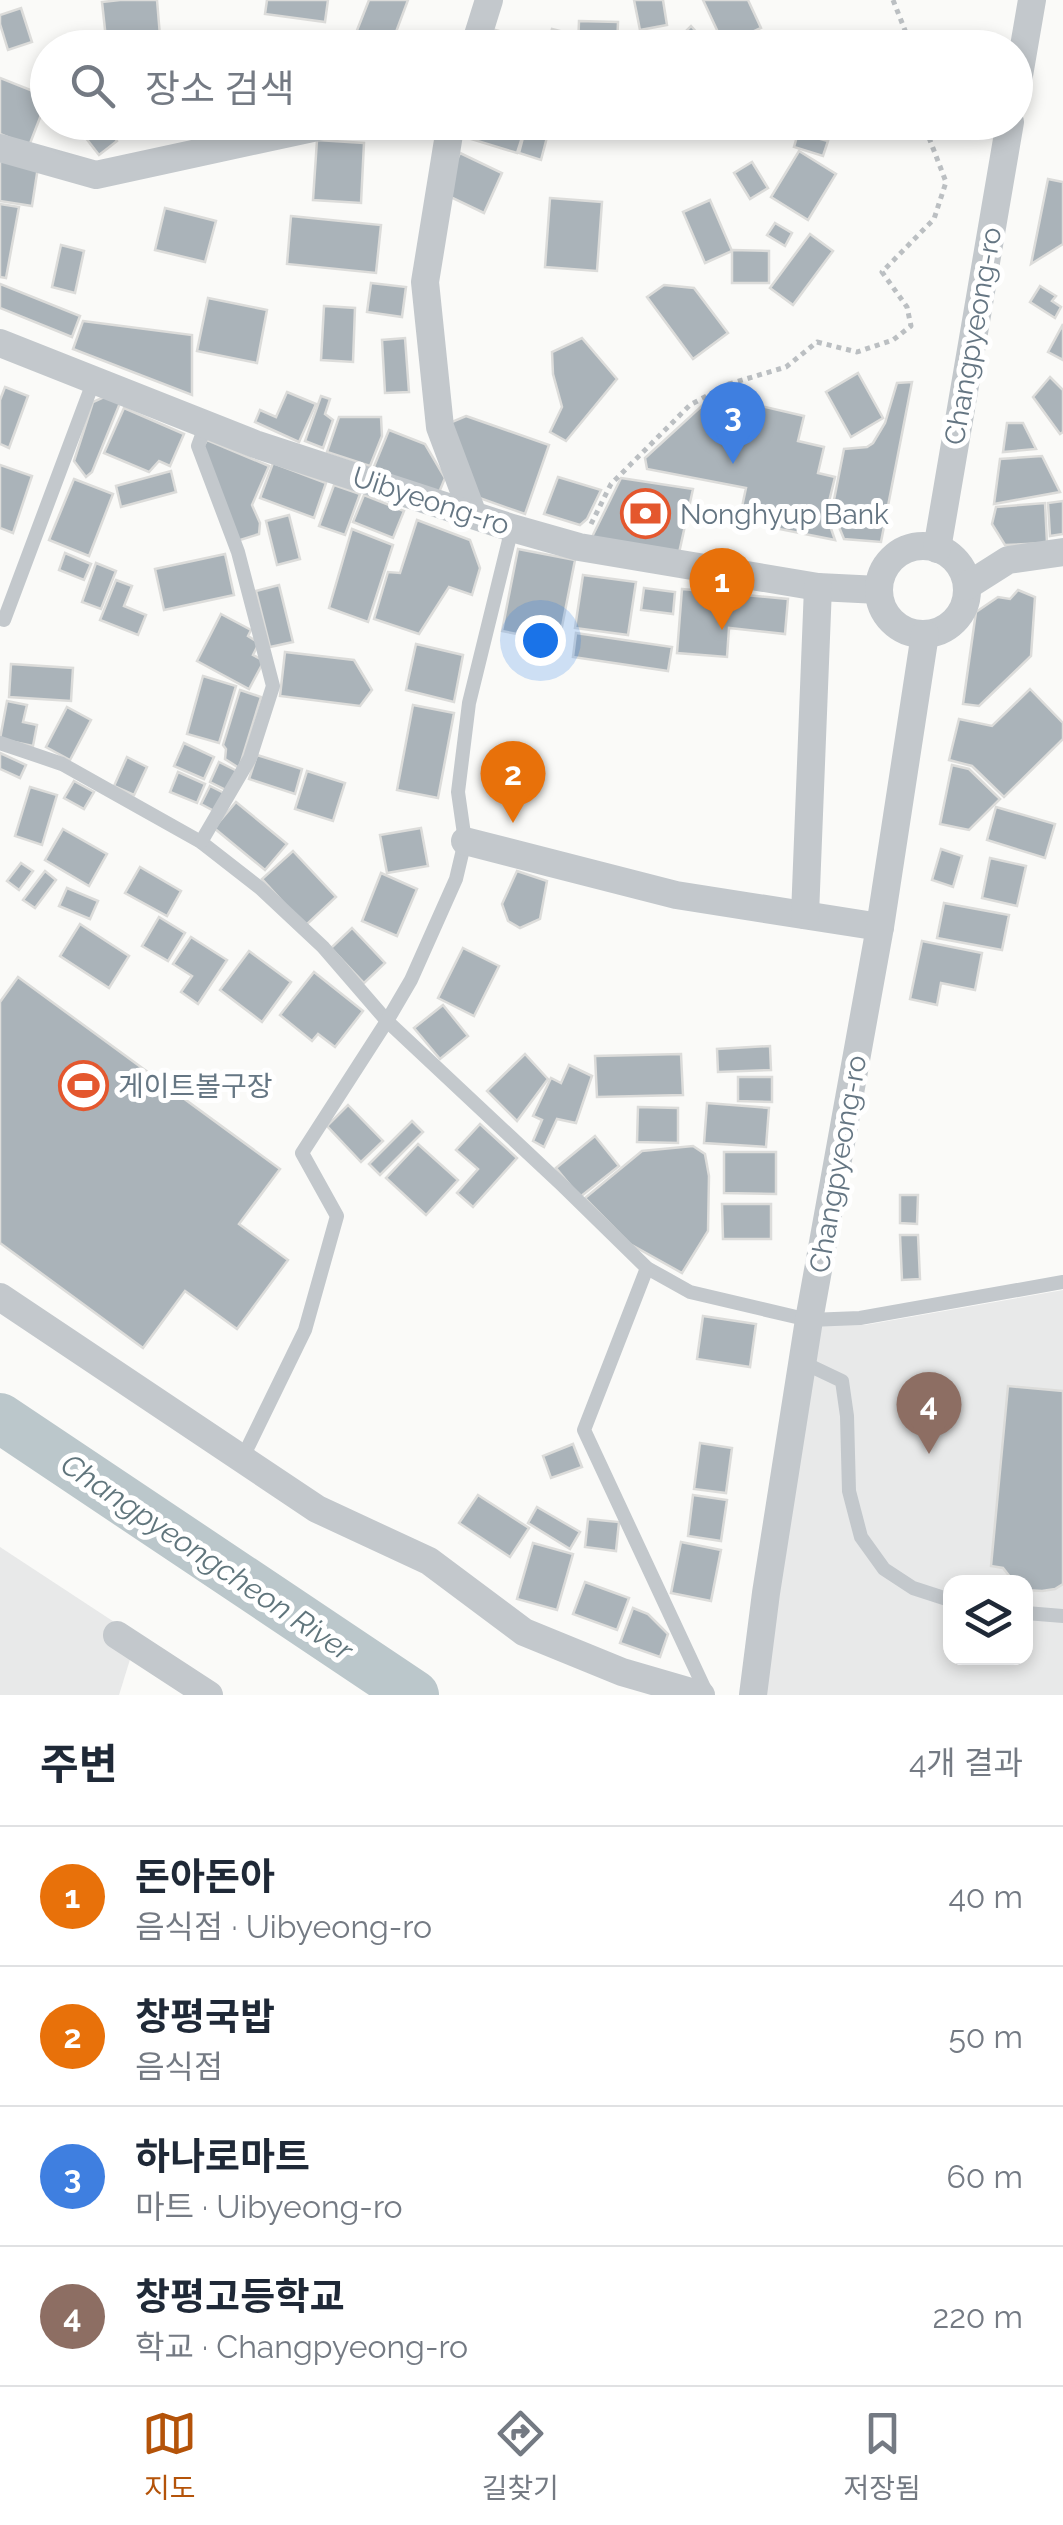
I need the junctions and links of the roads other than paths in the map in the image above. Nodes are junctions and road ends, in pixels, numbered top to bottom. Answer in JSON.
{"nodes":[{"id":1,"x":490,"y":0,"type":"edge"},
{"id":2,"x":1032,"y":0,"type":"edge"},
{"id":3,"x":480,"y":30,"type":"edge"},
{"id":4,"x":1027,"y":30,"type":"edge"},
{"id":5,"x":257,"y":140,"type":"edge"},
{"id":6,"x":447,"y":140,"type":"edge"},
{"id":7,"x":1007,"y":140,"type":"edge"},
{"id":8,"x":0,"y":148,"type":"edge"},
{"id":9,"x":0,"y":343,"type":"edge"},
{"id":10,"x":94,"y":380,"type":"junction"},
{"id":11,"x":206,"y":424,"type":"junction"},
{"id":12,"x":473,"y":514,"type":"junction"},
{"id":13,"x":512,"y":528,"type":"junction"},
{"id":14,"x":936,"y":549,"type":"junction"},
{"id":15,"x":1063,"y":552,"type":"edge"},
{"id":16,"x":967,"y":586,"type":"junction"},
{"id":17,"x":818,"y":587,"type":"junction"},
{"id":18,"x":879,"y":590,"type":"junction"},
{"id":19,"x":4,"y":620,"type":"dead end"},
{"id":20,"x":925,"y":634,"type":"junction"},
{"id":21,"x":0,"y":743,"type":"edge"},
{"id":22,"x":466,"y":841,"type":"junction"},
{"id":23,"x":201,"y":842,"type":"junction"},
{"id":24,"x":805,"y":915,"type":"junction"},
{"id":25,"x":880,"y":927,"type":"junction"},
{"id":26,"x":387,"y":1021,"type":"junction"},
{"id":27,"x":647,"y":1268,"type":"junction"},
{"id":28,"x":1063,"y":1282,"type":"edge"},
{"id":29,"x":0,"y":1297,"type":"edge"},
{"id":30,"x":809,"y":1320,"type":"junction"},
{"id":31,"x":802,"y":1362,"type":"junction"},
{"id":32,"x":242,"y":1459,"type":"junction"},
{"id":33,"x":943,"y":1598,"type":"edge"},
{"id":34,"x":1033,"y":1614,"type":"edge"},
{"id":35,"x":1063,"y":1616,"type":"edge"},
{"id":36,"x":117,"y":1635,"type":"dead end"},
{"id":37,"x":209,"y":1695,"type":"edge"},
{"id":38,"x":704,"y":1695,"type":"edge"},
{"id":39,"x":754,"y":1695,"type":"edge"}],
"edges":[{"from":1,"to":3,"type":"street"},
{"from":2,"to":4,"type":"street"},
{"from":5,"to":8,"type":"street"},
{"from":6,"to":12,"type":"street"},
{"from":7,"to":14,"type":"street","name":"Changpyeong-ro"},
{"from":9,"to":10,"type":"street","name":"Uibyeong-ro"},
{"from":10,"to":11,"type":"street","name":"Uibyeong-ro"},
{"from":10,"to":19,"type":"lane"},
{"from":11,"to":12,"type":"street","name":"Uibyeong-ro"},
{"from":11,"to":23,"type":"lane"},
{"from":12,"to":13,"type":"street","name":"Uibyeong-ro"},
{"from":13,"to":17,"type":"street","name":"Uibyeong-ro"},
{"from":13,"to":22,"type":"lane"},
{"from":14,"to":16,"type":"street"},
{"from":14,"to":18,"type":"street"},
{"from":15,"to":16,"type":"street"},
{"from":16,"to":20,"type":"street"},
{"from":17,"to":18,"type":"street","name":"Uibyeong-ro"},
{"from":17,"to":24,"type":"street"},
{"from":18,"to":20,"type":"street"},
{"from":20,"to":25,"type":"street","name":"Changpyeong-ro"},
{"from":21,"to":23,"type":"lane"},
{"from":22,"to":24,"type":"street"},
{"from":22,"to":26,"type":"lane"},
{"from":23,"to":26,"type":"lane"},
{"from":24,"to":25,"type":"street"},
{"from":25,"to":30,"type":"street","name":"Changpyeong-ro"},
{"from":26,"to":27,"type":"lane"},
{"from":26,"to":32,"type":"lane"},
{"from":27,"to":30,"type":"lane"},
{"from":27,"to":38,"type":"lane"},
{"from":28,"to":30,"type":"lane"},
{"from":29,"to":32,"type":"street"},
{"from":30,"to":31,"type":"street","name":"Changpyeong-ro"},
{"from":31,"to":33,"type":"lane"},
{"from":31,"to":39,"type":"street","name":"Changpyeong-ro"},
{"from":32,"to":38,"type":"street"},
{"from":34,"to":35,"type":"lane"},
{"from":36,"to":37,"type":"street"}]}
